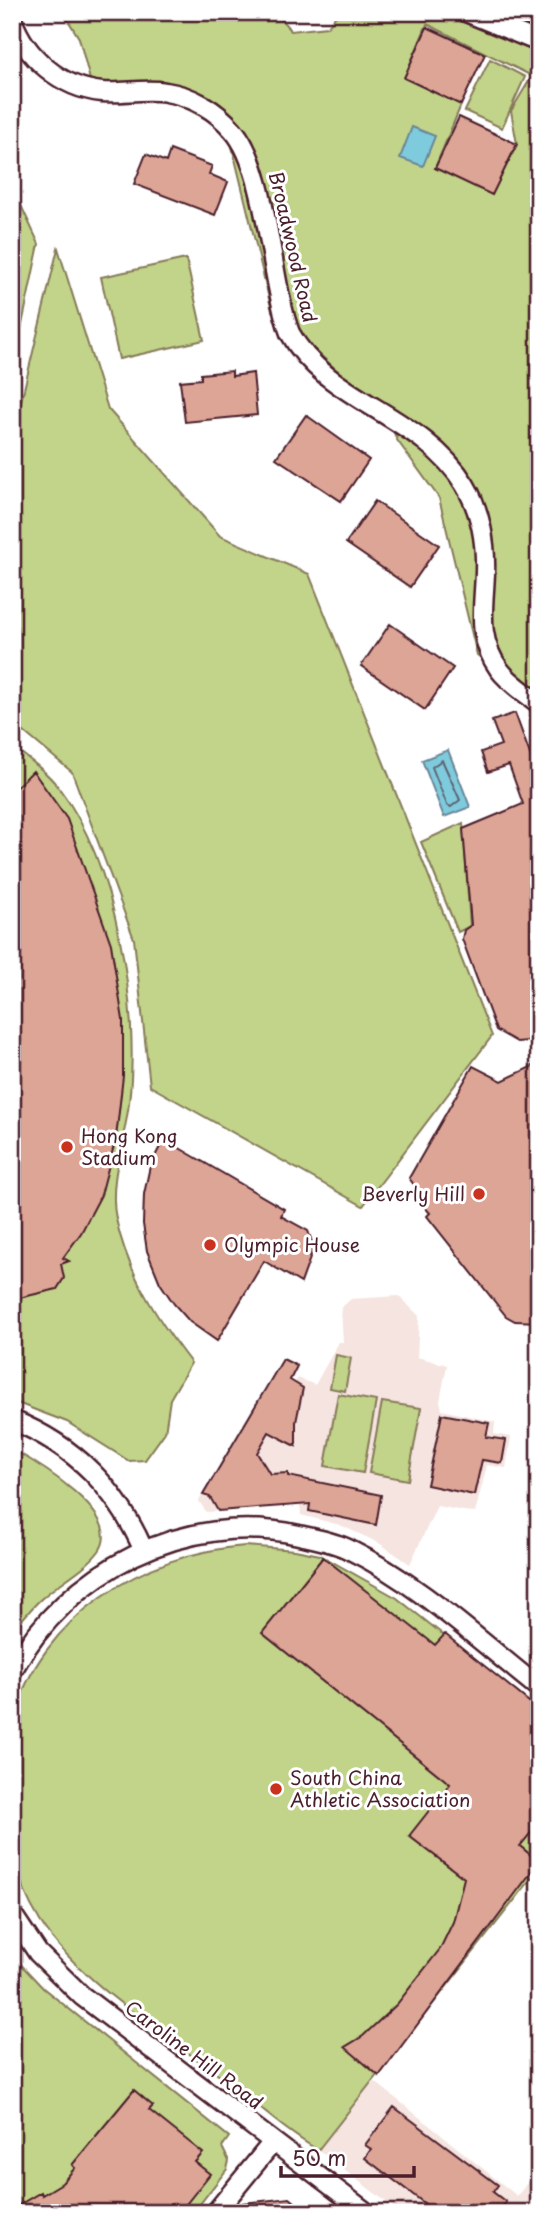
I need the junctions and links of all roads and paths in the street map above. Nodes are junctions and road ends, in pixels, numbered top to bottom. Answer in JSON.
{"nodes":[{"id":1,"x":466,"y":12,"type":"edge"},
{"id":2,"x":12,"y":19,"type":"edge"},
{"id":3,"x":539,"y":42,"type":"edge"},
{"id":4,"x":539,"y":704,"type":"edge"},
{"id":5,"x":12,"y":1420,"type":"edge"},
{"id":6,"x":144,"y":1551,"type":"junction"},
{"id":7,"x":12,"y":1671,"type":"edge"},
{"id":8,"x":539,"y":1688,"type":"edge"},
{"id":9,"x":12,"y":1914,"type":"edge"},
{"id":10,"x":273,"y":2142,"type":"junction"},
{"id":11,"x":215,"y":2213,"type":"edge"},
{"id":12,"x":367,"y":2213,"type":"edge"}],
"edges":[{"from":1,"to":3,"type":"street"},
{"from":2,"to":4,"type":"street","name":"Broadwood Road"},
{"from":5,"to":6,"type":"street"},
{"from":6,"to":7,"type":"street"},
{"from":6,"to":8,"type":"street"},
{"from":9,"to":10,"type":"street","name":"Caroline Hill Road"},
{"from":10,"to":11,"type":"street"},
{"from":10,"to":12,"type":"street","name":"Caroline Hill Road"}]}
